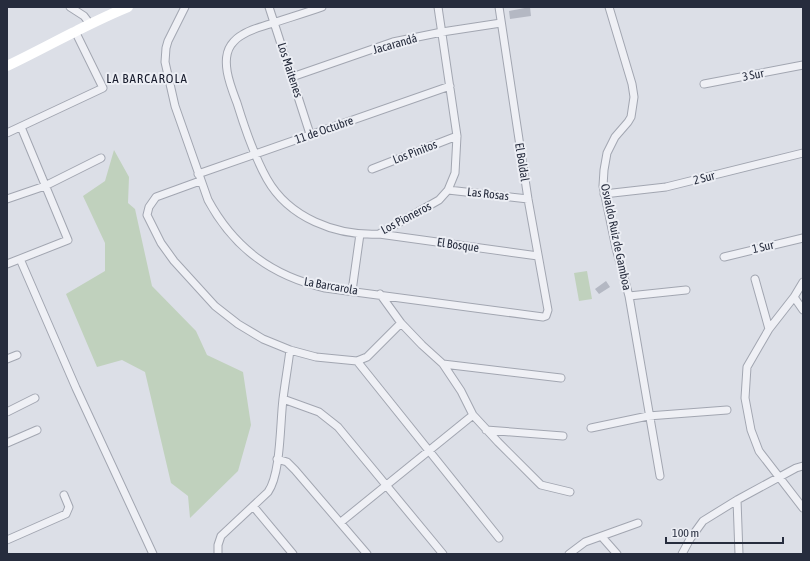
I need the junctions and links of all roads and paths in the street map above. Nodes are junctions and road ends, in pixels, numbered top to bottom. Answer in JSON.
{"nodes":[{"id":1,"x":70,"y":7,"type":"edge"},
{"id":2,"x":185,"y":7,"type":"edge"},
{"id":3,"x":269,"y":7,"type":"edge"},
{"id":4,"x":322,"y":7,"type":"edge"},
{"id":5,"x":438,"y":7,"type":"edge"},
{"id":6,"x":499,"y":7,"type":"edge"},
{"id":7,"x":609,"y":7,"type":"edge"},
{"id":8,"x":122,"y":8,"type":"edge"},
{"id":9,"x":275,"y":23,"type":"junction"},
{"id":10,"x":501,"y":23,"type":"junction"},
{"id":11,"x":90,"y":24,"type":"junction"},
{"id":12,"x":75,"y":31,"type":"junction"},
{"id":13,"x":442,"y":32,"type":"junction"},
{"id":14,"x":803,"y":65,"type":"edge"},
{"id":15,"x":7,"y":66,"type":"edge"},
{"id":16,"x":292,"y":78,"type":"junction"},
{"id":17,"x":704,"y":84,"type":"dead end"},
{"id":18,"x":450,"y":86,"type":"junction"},
{"id":19,"x":21,"y":127,"type":"junction"},
{"id":20,"x":7,"y":133,"type":"edge"},
{"id":21,"x":310,"y":134,"type":"junction"},
{"id":22,"x":457,"y":136,"type":"junction"},
{"id":23,"x":803,"y":153,"type":"edge"},
{"id":24,"x":255,"y":154,"type":"junction"},
{"id":25,"x":101,"y":158,"type":"dead end"},
{"id":26,"x":372,"y":169,"type":"dead end"},
{"id":27,"x":199,"y":178,"type":"junction"},
{"id":28,"x":45,"y":186,"type":"junction"},
{"id":29,"x":448,"y":190,"type":"junction"},
{"id":30,"x":604,"y":194,"type":"junction"},
{"id":31,"x":7,"y":199,"type":"edge"},
{"id":32,"x":528,"y":199,"type":"junction"},
{"id":33,"x":360,"y":234,"type":"junction"},
{"id":34,"x":378,"y":234,"type":"junction"},
{"id":35,"x":803,"y":238,"type":"edge"},
{"id":36,"x":538,"y":256,"type":"junction"},
{"id":37,"x":724,"y":257,"type":"dead end"},
{"id":38,"x":20,"y":259,"type":"junction"},
{"id":39,"x":7,"y":264,"type":"edge"},
{"id":40,"x":755,"y":279,"type":"dead end"},
{"id":41,"x":803,"y":282,"type":"edge"},
{"id":42,"x":686,"y":290,"type":"dead end"},
{"id":43,"x":352,"y":291,"type":"junction"},
{"id":44,"x":380,"y":294,"type":"junction"},
{"id":45,"x":629,"y":296,"type":"junction"},
{"id":46,"x":794,"y":297,"type":"junction"},
{"id":47,"x":803,"y":310,"type":"edge"},
{"id":48,"x":546,"y":316,"type":"joint"},
{"id":49,"x":401,"y":323,"type":"junction"},
{"id":50,"x":769,"y":329,"type":"junction"},
{"id":51,"x":290,"y":350,"type":"junction"},
{"id":52,"x":17,"y":355,"type":"dead end"},
{"id":53,"x":7,"y":359,"type":"edge"},
{"id":54,"x":357,"y":361,"type":"junction"},
{"id":55,"x":443,"y":364,"type":"junction"},
{"id":56,"x":560,"y":378,"type":"dead end"},
{"id":57,"x":36,"y":398,"type":"dead end"},
{"id":58,"x":283,"y":399,"type":"junction"},
{"id":59,"x":727,"y":410,"type":"dead end"},
{"id":60,"x":7,"y":412,"type":"edge"},
{"id":61,"x":473,"y":415,"type":"junction"},
{"id":62,"x":648,"y":416,"type":"junction"},
{"id":63,"x":591,"y":428,"type":"dead end"},
{"id":64,"x":37,"y":430,"type":"dead end"},
{"id":65,"x":486,"y":430,"type":"junction"},
{"id":66,"x":563,"y":436,"type":"dead end"},
{"id":67,"x":7,"y":443,"type":"edge"},
{"id":68,"x":428,"y":451,"type":"junction"},
{"id":69,"x":277,"y":459,"type":"junction"},
{"id":70,"x":803,"y":466,"type":"edge"},
{"id":71,"x":660,"y":476,"type":"dead end"},
{"id":72,"x":779,"y":477,"type":"junction"},
{"id":73,"x":386,"y":485,"type":"junction"},
{"id":74,"x":570,"y":492,"type":"dead end"},
{"id":75,"x":64,"y":495,"type":"dead end"},
{"id":76,"x":738,"y":500,"type":"junction"},
{"id":77,"x":253,"y":506,"type":"junction"},
{"id":78,"x":803,"y":508,"type":"edge"},
{"id":79,"x":341,"y":522,"type":"junction"},
{"id":80,"x":638,"y":523,"type":"dead end"},
{"id":81,"x":602,"y":536,"type":"junction"},
{"id":82,"x":499,"y":538,"type":"dead end"},
{"id":83,"x":7,"y":540,"type":"edge"},
{"id":84,"x":154,"y":554,"type":"edge"},
{"id":85,"x":218,"y":554,"type":"edge"},
{"id":86,"x":293,"y":554,"type":"edge"},
{"id":87,"x":367,"y":554,"type":"edge"},
{"id":88,"x":443,"y":554,"type":"edge"},
{"id":89,"x":569,"y":554,"type":"edge"},
{"id":90,"x":617,"y":554,"type":"edge"},
{"id":91,"x":682,"y":554,"type":"edge"},
{"id":92,"x":739,"y":554,"type":"edge"}],
"edges":[{"from":1,"to":11,"type":"street"},
{"from":2,"to":27,"type":"street","name":"La Barcarola"},
{"from":3,"to":9,"type":"street","name":"Los Maitenes"},
{"from":4,"to":9,"type":"street","name":"Los Pioneros"},
{"from":5,"to":13,"type":"street","name":"Los Pioneros"},
{"from":6,"to":10,"type":"street","name":"El Boldal"},
{"from":7,"to":30,"type":"street","name":"Osvaldo Ruiz de Gamboa"},
{"from":8,"to":11,"type":"main road"},
{"from":9,"to":16,"type":"street","name":"Los Maitenes"},
{"from":9,"to":24,"type":"street","name":"Los Pioneros"},
{"from":10,"to":13,"type":"street","name":"Jacarandá"},
{"from":10,"to":32,"type":"street","name":"El Boldal"},
{"from":11,"to":12,"type":"main road"},
{"from":12,"to":15,"type":"main road"},
{"from":12,"to":19,"type":"street"},
{"from":13,"to":16,"type":"street","name":"Jacarandá"},
{"from":13,"to":18,"type":"street","name":"Los Pioneros"},
{"from":14,"to":17,"type":"street","name":"3 Sur"},
{"from":16,"to":21,"type":"street","name":"Los Maitenes"},
{"from":18,"to":21,"type":"street","name":"11 de Octubre"},
{"from":18,"to":22,"type":"street","name":"Los Pioneros"},
{"from":19,"to":20,"type":"street"},
{"from":19,"to":28,"type":"street"},
{"from":21,"to":24,"type":"street","name":"11 de Octubre"},
{"from":22,"to":26,"type":"street","name":"Los Pinitos"},
{"from":22,"to":29,"type":"street","name":"Los Pioneros"},
{"from":23,"to":30,"type":"street","name":"2 Sur"},
{"from":24,"to":27,"type":"street","name":"11 de Octubre"},
{"from":24,"to":33,"type":"street","name":"Los Pioneros"},
{"from":25,"to":28,"type":"street"},
{"from":27,"to":43,"type":"street","name":"La Barcarola"},
{"from":27,"to":51,"type":"street","name":"11 de Octubre"},
{"from":28,"to":31,"type":"street"},
{"from":28,"to":38,"type":"street"},
{"from":29,"to":32,"type":"street","name":"Las Rosas"},
{"from":29,"to":34,"type":"street","name":"Los Pioneros"},
{"from":30,"to":45,"type":"street","name":"Osvaldo Ruiz de Gamboa"},
{"from":32,"to":36,"type":"street","name":"El Boldal"},
{"from":33,"to":34,"type":"street","name":"Los Pioneros"},
{"from":33,"to":43,"type":"street"},
{"from":34,"to":36,"type":"street","name":"El Bosque"},
{"from":35,"to":37,"type":"street","name":"1 Sur"},
{"from":36,"to":48,"type":"street","name":"El Boldal"},
{"from":38,"to":39,"type":"street"},
{"from":38,"to":84,"type":"street"},
{"from":40,"to":50,"type":"street"},
{"from":41,"to":46,"type":"street"},
{"from":42,"to":45,"type":"street"},
{"from":43,"to":44,"type":"street","name":"La Barcarola"},
{"from":44,"to":48,"type":"street","name":"La Barcarola"},
{"from":44,"to":49,"type":"street"},
{"from":45,"to":62,"type":"street","name":"Osvaldo Ruiz de Gamboa"},
{"from":46,"to":47,"type":"street"},
{"from":46,"to":50,"type":"street"},
{"from":49,"to":54,"type":"street"},
{"from":49,"to":55,"type":"street"},
{"from":50,"to":72,"type":"street"},
{"from":51,"to":54,"type":"street","name":"11 de Octubre"},
{"from":51,"to":58,"type":"street"},
{"from":52,"to":53,"type":"street"},
{"from":54,"to":68,"type":"street"},
{"from":55,"to":56,"type":"street"},
{"from":55,"to":61,"type":"street"},
{"from":57,"to":60,"type":"street"},
{"from":58,"to":69,"type":"street"},
{"from":58,"to":73,"type":"street"},
{"from":59,"to":62,"type":"street"},
{"from":61,"to":65,"type":"street"},
{"from":61,"to":68,"type":"street"},
{"from":62,"to":63,"type":"street"},
{"from":62,"to":71,"type":"street","name":"Osvaldo Ruiz de Gamboa"},
{"from":64,"to":67,"type":"street"},
{"from":65,"to":66,"type":"street"},
{"from":65,"to":74,"type":"street"},
{"from":68,"to":73,"type":"street"},
{"from":68,"to":82,"type":"street"},
{"from":69,"to":77,"type":"street"},
{"from":69,"to":79,"type":"street"},
{"from":70,"to":72,"type":"street"},
{"from":72,"to":76,"type":"street"},
{"from":72,"to":78,"type":"street"},
{"from":73,"to":79,"type":"street"},
{"from":73,"to":88,"type":"street"},
{"from":75,"to":83,"type":"street"},
{"from":76,"to":91,"type":"street"},
{"from":76,"to":92,"type":"street"},
{"from":77,"to":85,"type":"street"},
{"from":77,"to":86,"type":"street"},
{"from":79,"to":87,"type":"street"},
{"from":80,"to":81,"type":"street"},
{"from":81,"to":89,"type":"street"},
{"from":81,"to":90,"type":"street"}]}
